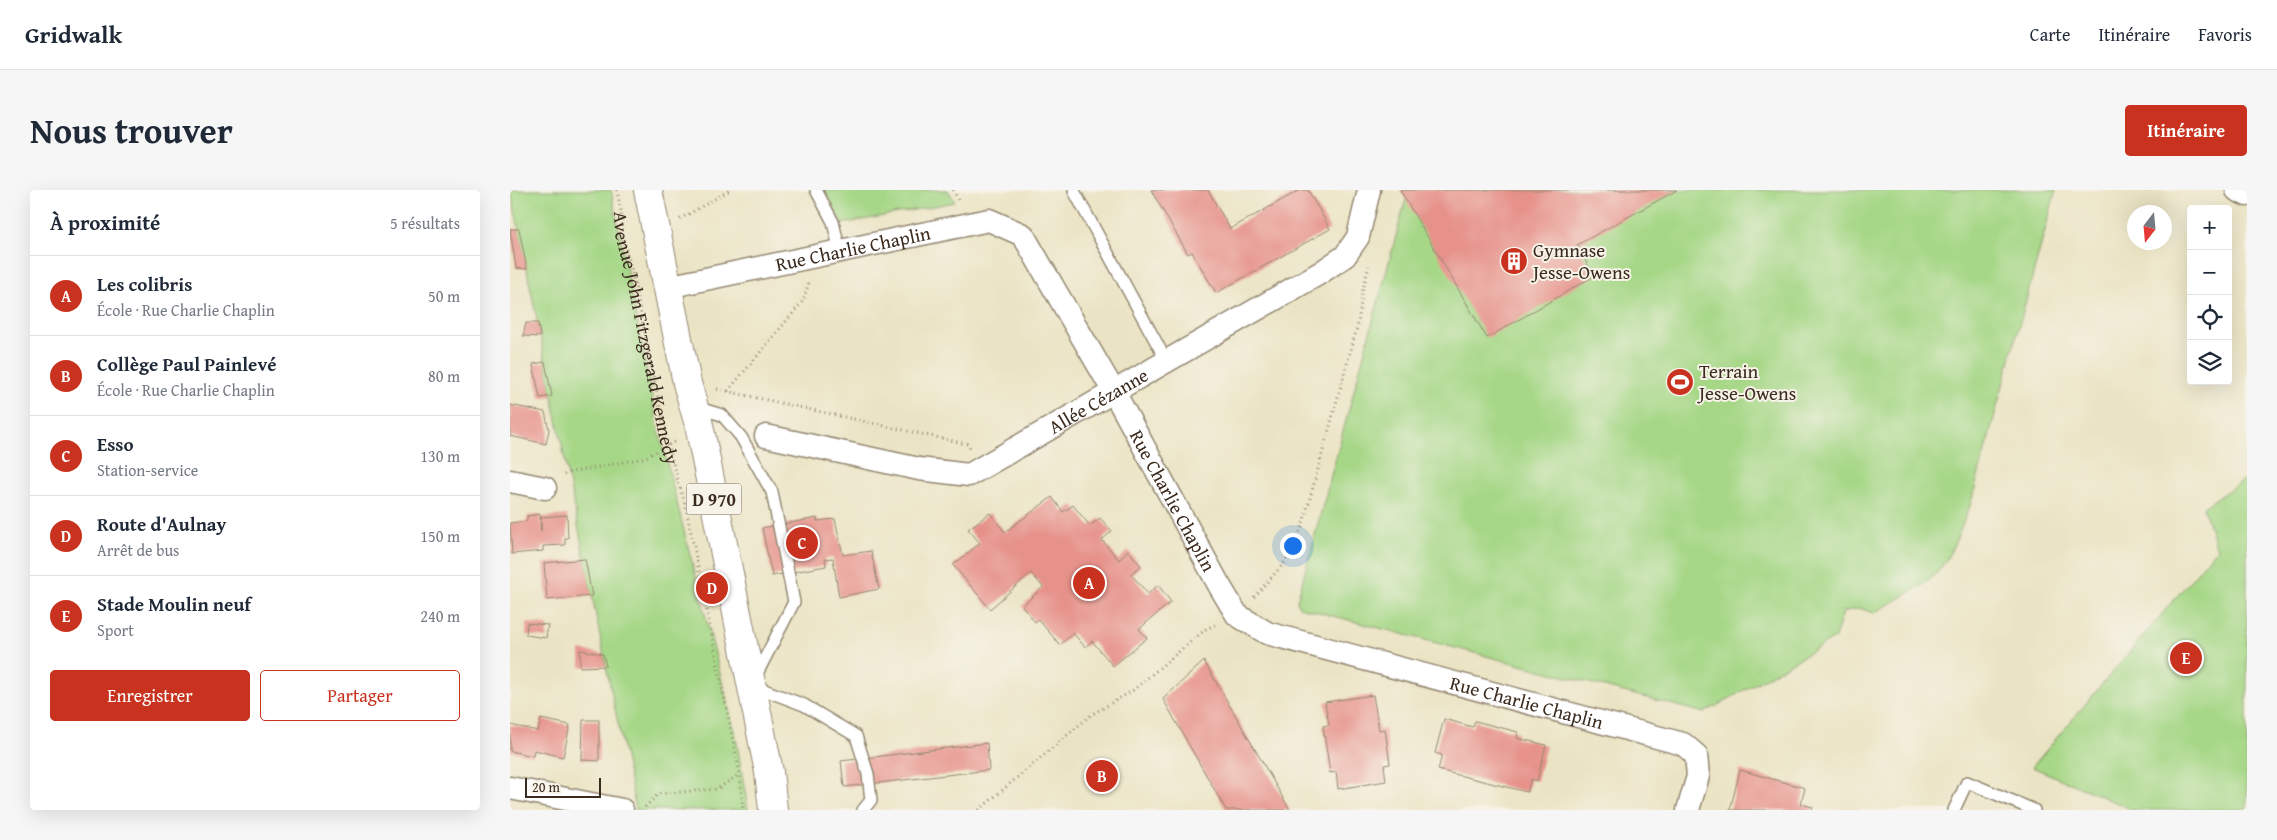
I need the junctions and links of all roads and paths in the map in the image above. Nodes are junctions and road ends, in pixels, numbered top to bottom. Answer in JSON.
{"nodes":[{"id":1,"x":617,"y":190,"type":"edge"},
{"id":2,"x":648,"y":190,"type":"edge"},
{"id":3,"x":730,"y":190,"type":"edge"},
{"id":4,"x":816,"y":190,"type":"edge"},
{"id":5,"x":1369,"y":190,"type":"edge"},
{"id":6,"x":2238,"y":190,"type":"edge"},
{"id":7,"x":1074,"y":191,"type":"dead end"},
{"id":8,"x":2247,"y":195,"type":"edge"},
{"id":9,"x":656,"y":232,"type":"junction"},
{"id":10,"x":840,"y":252,"type":"junction"},
{"id":11,"x":817,"y":256,"type":"junction"},
{"id":12,"x":1370,"y":262,"type":"dead end"},
{"id":13,"x":667,"y":287,"type":"junction"},
{"id":14,"x":1167,"y":362,"type":"junction"},
{"id":15,"x":728,"y":392,"type":"junction"},
{"id":16,"x":1114,"y":392,"type":"junction"},
{"id":17,"x":694,"y":405,"type":"junction"},
{"id":18,"x":766,"y":436,"type":"dead end"},
{"id":19,"x":668,"y":446,"type":"junction"},
{"id":20,"x":980,"y":469,"type":"junction"},
{"id":21,"x":510,"y":481,"type":"edge"},
{"id":22,"x":545,"y":488,"type":"joint"},
{"id":23,"x":1237,"y":615,"type":"junction"},
{"id":24,"x":751,"y":685,"type":"junction"},
{"id":25,"x":740,"y":774,"type":"junction"},
{"id":26,"x":510,"y":788,"type":"edge"},
{"id":27,"x":620,"y":810,"type":"edge"},
{"id":28,"x":642,"y":810,"type":"edge"},
{"id":29,"x":743,"y":810,"type":"edge"},
{"id":30,"x":773,"y":810,"type":"edge"},
{"id":31,"x":863,"y":810,"type":"edge"},
{"id":32,"x":979,"y":810,"type":"edge"},
{"id":33,"x":1688,"y":810,"type":"edge"},
{"id":34,"x":1954,"y":810,"type":"edge"},
{"id":35,"x":2034,"y":810,"type":"edge"}],
"edges":[{"from":1,"to":19,"type":"path","name":"Avenue John Fitzgerald Kennedy"},
{"from":2,"to":9,"type":"main road","name":"Avenue John Fitzgerald Kennedy","number":"D 970"},
{"from":3,"to":9,"type":"path"},
{"from":4,"to":10,"type":"lane"},
{"from":5,"to":14,"type":"street","name":"Allée Cézanne"},
{"from":6,"to":8,"type":"street"},
{"from":7,"to":14,"type":"lane"},
{"from":9,"to":13,"type":"main road","name":"Avenue John Fitzgerald Kennedy","number":"D 970"},
{"from":10,"to":11,"type":"street","name":"Rue Charlie Chaplin"},
{"from":10,"to":16,"type":"street","name":"Rue Charlie Chaplin"},
{"from":11,"to":13,"type":"street","name":"Rue Charlie Chaplin"},
{"from":11,"to":15,"type":"path"},
{"from":12,"to":23,"type":"path"},
{"from":13,"to":17,"type":"main road","name":"Avenue John Fitzgerald Kennedy","number":"D 970"},
{"from":14,"to":16,"type":"street","name":"Allée Cézanne"},
{"from":15,"to":17,"type":"path"},
{"from":15,"to":20,"type":"path"},
{"from":16,"to":20,"type":"street","name":"Allée Cézanne"},
{"from":16,"to":23,"type":"street","name":"Rue Charlie Chaplin"},
{"from":17,"to":19,"type":"path"},
{"from":17,"to":24,"type":"main road","name":"Avenue John Fitzgerald Kennedy","number":"D 970"},
{"from":17,"to":24,"type":"lane"},
{"from":18,"to":20,"type":"street","name":"Allée Cézanne"},
{"from":19,"to":22,"type":"path"},
{"from":19,"to":25,"type":"path","name":"Avenue John Fitzgerald Kennedy"},
{"from":21,"to":22,"type":"street"},
{"from":23,"to":32,"type":"path"},
{"from":23,"to":33,"type":"street","name":"Rue Charlie Chaplin"},
{"from":24,"to":30,"type":"main road","name":"Avenue John Fitzgerald Kennedy","number":"D 970"},
{"from":24,"to":31,"type":"lane"},
{"from":25,"to":28,"type":"path"},
{"from":25,"to":29,"type":"path","name":"Avenue John Fitzgerald Kennedy"},
{"from":26,"to":27,"type":"street"},
{"from":34,"to":35,"type":"lane"}]}
